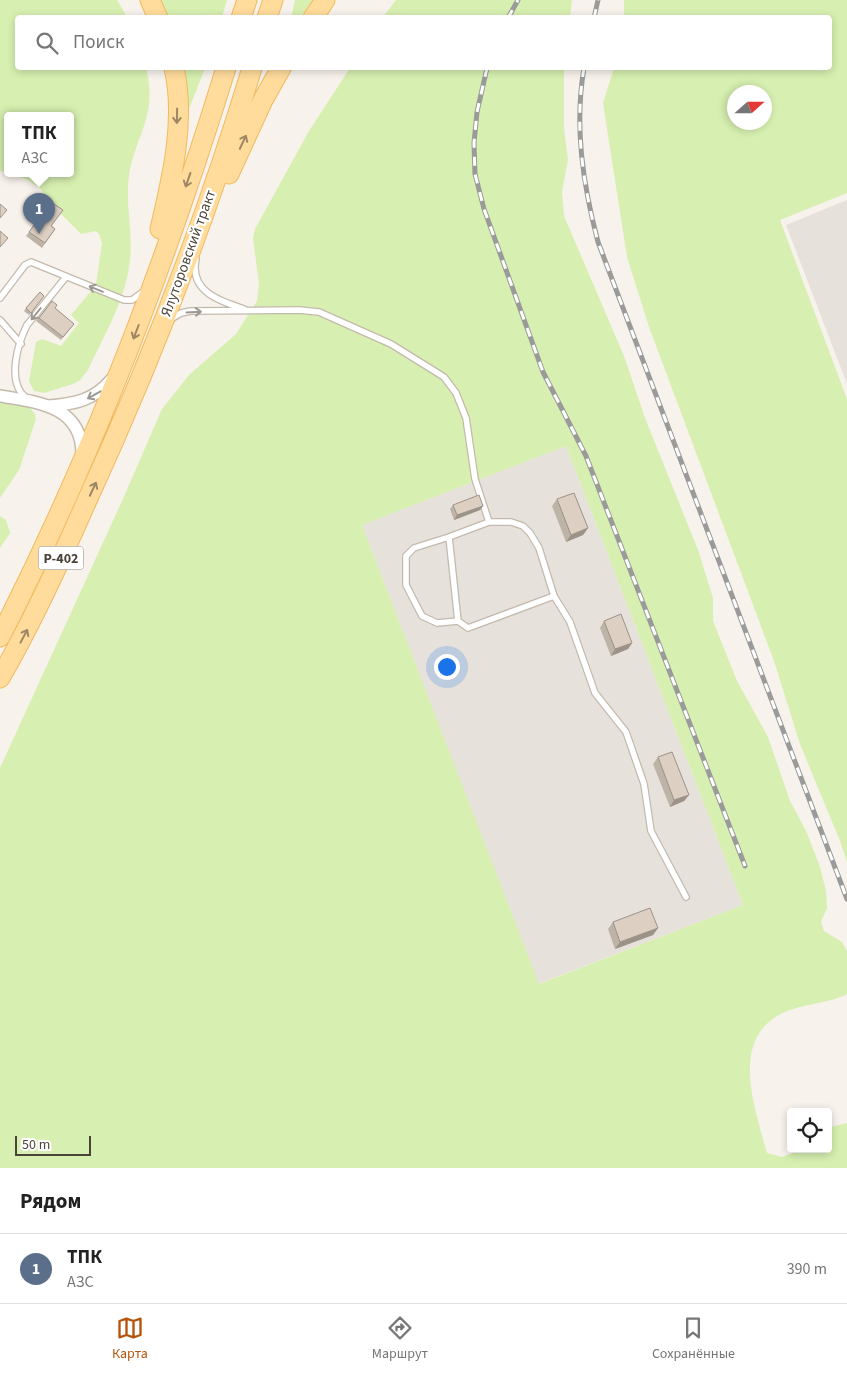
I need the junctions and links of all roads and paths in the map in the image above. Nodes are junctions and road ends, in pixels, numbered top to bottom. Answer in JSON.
{"nodes":[{"id":1,"x":150,"y":0,"type":"edge"},
{"id":2,"x":247,"y":0,"type":"edge"},
{"id":3,"x":273,"y":0,"type":"edge"},
{"id":4,"x":325,"y":0,"type":"edge"},
{"id":5,"x":157,"y":15,"type":"edge"},
{"id":6,"x":242,"y":15,"type":"edge"},
{"id":7,"x":268,"y":15,"type":"edge"},
{"id":8,"x":315,"y":15,"type":"edge"},
{"id":9,"x":174,"y":70,"type":"edge"},
{"id":10,"x":225,"y":70,"type":"edge"},
{"id":11,"x":251,"y":70,"type":"edge"},
{"id":12,"x":280,"y":70,"type":"edge"},
{"id":13,"x":219,"y":170,"type":"junction"},
{"id":14,"x":203,"y":229,"type":"junction"},
{"id":15,"x":155,"y":275,"type":"junction"},
{"id":16,"x":66,"y":276,"type":"junction"},
{"id":17,"x":178,"y":281,"type":"junction"},
{"id":18,"x":0,"y":298,"type":"edge"},
{"id":19,"x":250,"y":311,"type":"junction"},
{"id":20,"x":0,"y":320,"type":"edge"},
{"id":21,"x":20,"y":344,"type":"junction"},
{"id":22,"x":124,"y":361,"type":"junction"},
{"id":23,"x":0,"y":396,"type":"edge"},
{"id":24,"x":30,"y":401,"type":"junction"},
{"id":25,"x":49,"y":406,"type":"junction"},
{"id":26,"x":117,"y":436,"type":"junction"},
{"id":27,"x":82,"y":463,"type":"junction"},
{"id":28,"x":489,"y":522,"type":"junction"},
{"id":29,"x":449,"y":537,"type":"junction"},
{"id":30,"x":554,"y":596,"type":"junction"},
{"id":31,"x":458,"y":621,"type":"junction"},
{"id":32,"x":0,"y":637,"type":"edge"},
{"id":33,"x":12,"y":657,"type":"junction"},
{"id":34,"x":0,"y":678,"type":"edge"},
{"id":35,"x":0,"y":685,"type":"edge"},
{"id":36,"x":686,"y":897,"type":"dead end"}],
"edges":[{"from":1,"to":5,"type":"main road"},
{"from":2,"to":6,"type":"main road"},
{"from":3,"to":7,"type":"main road"},
{"from":4,"to":8,"type":"main road"},
{"from":9,"to":15,"type":"main road","one_way":true},
{"from":10,"to":15,"type":"main road","name":"Ялуторовский тракт","one_way":true},
{"from":11,"to":13,"type":"main road","name":"Ялуторовский тракт"},
{"from":14,"to":12,"type":"main road","one_way":true},
{"from":13,"to":14,"type":"main road"},
{"from":13,"to":17,"type":"main road","name":"Ялуторовский тракт"},
{"from":14,"to":17,"type":"main road"},
{"from":14,"to":19,"type":"lane"},
{"from":15,"to":16,"type":"lane","one_way":true},
{"from":15,"to":22,"type":"main road","name":"Ялуторовский тракт","one_way":true},
{"from":16,"to":18,"type":"lane"},
{"from":16,"to":21,"type":"lane","one_way":true},
{"from":17,"to":26,"type":"main road","name":"Ялуторовский тракт"},
{"from":26,"to":19,"type":"lane","one_way":true},
{"from":19,"to":28,"type":"lane"},
{"from":20,"to":21,"type":"lane"},
{"from":21,"to":24,"type":"lane"},
{"from":22,"to":25,"type":"street","one_way":true},
{"from":22,"to":27,"type":"main road","name":"Ялуторовский тракт","number":"Р-402"},
{"from":23,"to":24,"type":"street"},
{"from":24,"to":25,"type":"street"},
{"from":25,"to":27,"type":"street"},
{"from":33,"to":26,"type":"main road","number":"Р-402","one_way":true},
{"from":27,"to":32,"type":"main road","number":"Р-402"},
{"from":28,"to":29,"type":"lane"},
{"from":28,"to":30,"type":"lane"},
{"from":29,"to":31,"type":"lane"},
{"from":29,"to":31,"type":"lane"},
{"from":30,"to":31,"type":"lane"},
{"from":30,"to":36,"type":"lane"},
{"from":33,"to":34,"type":"main road","number":"Р-402"},
{"from":33,"to":35,"type":"street"}]}
